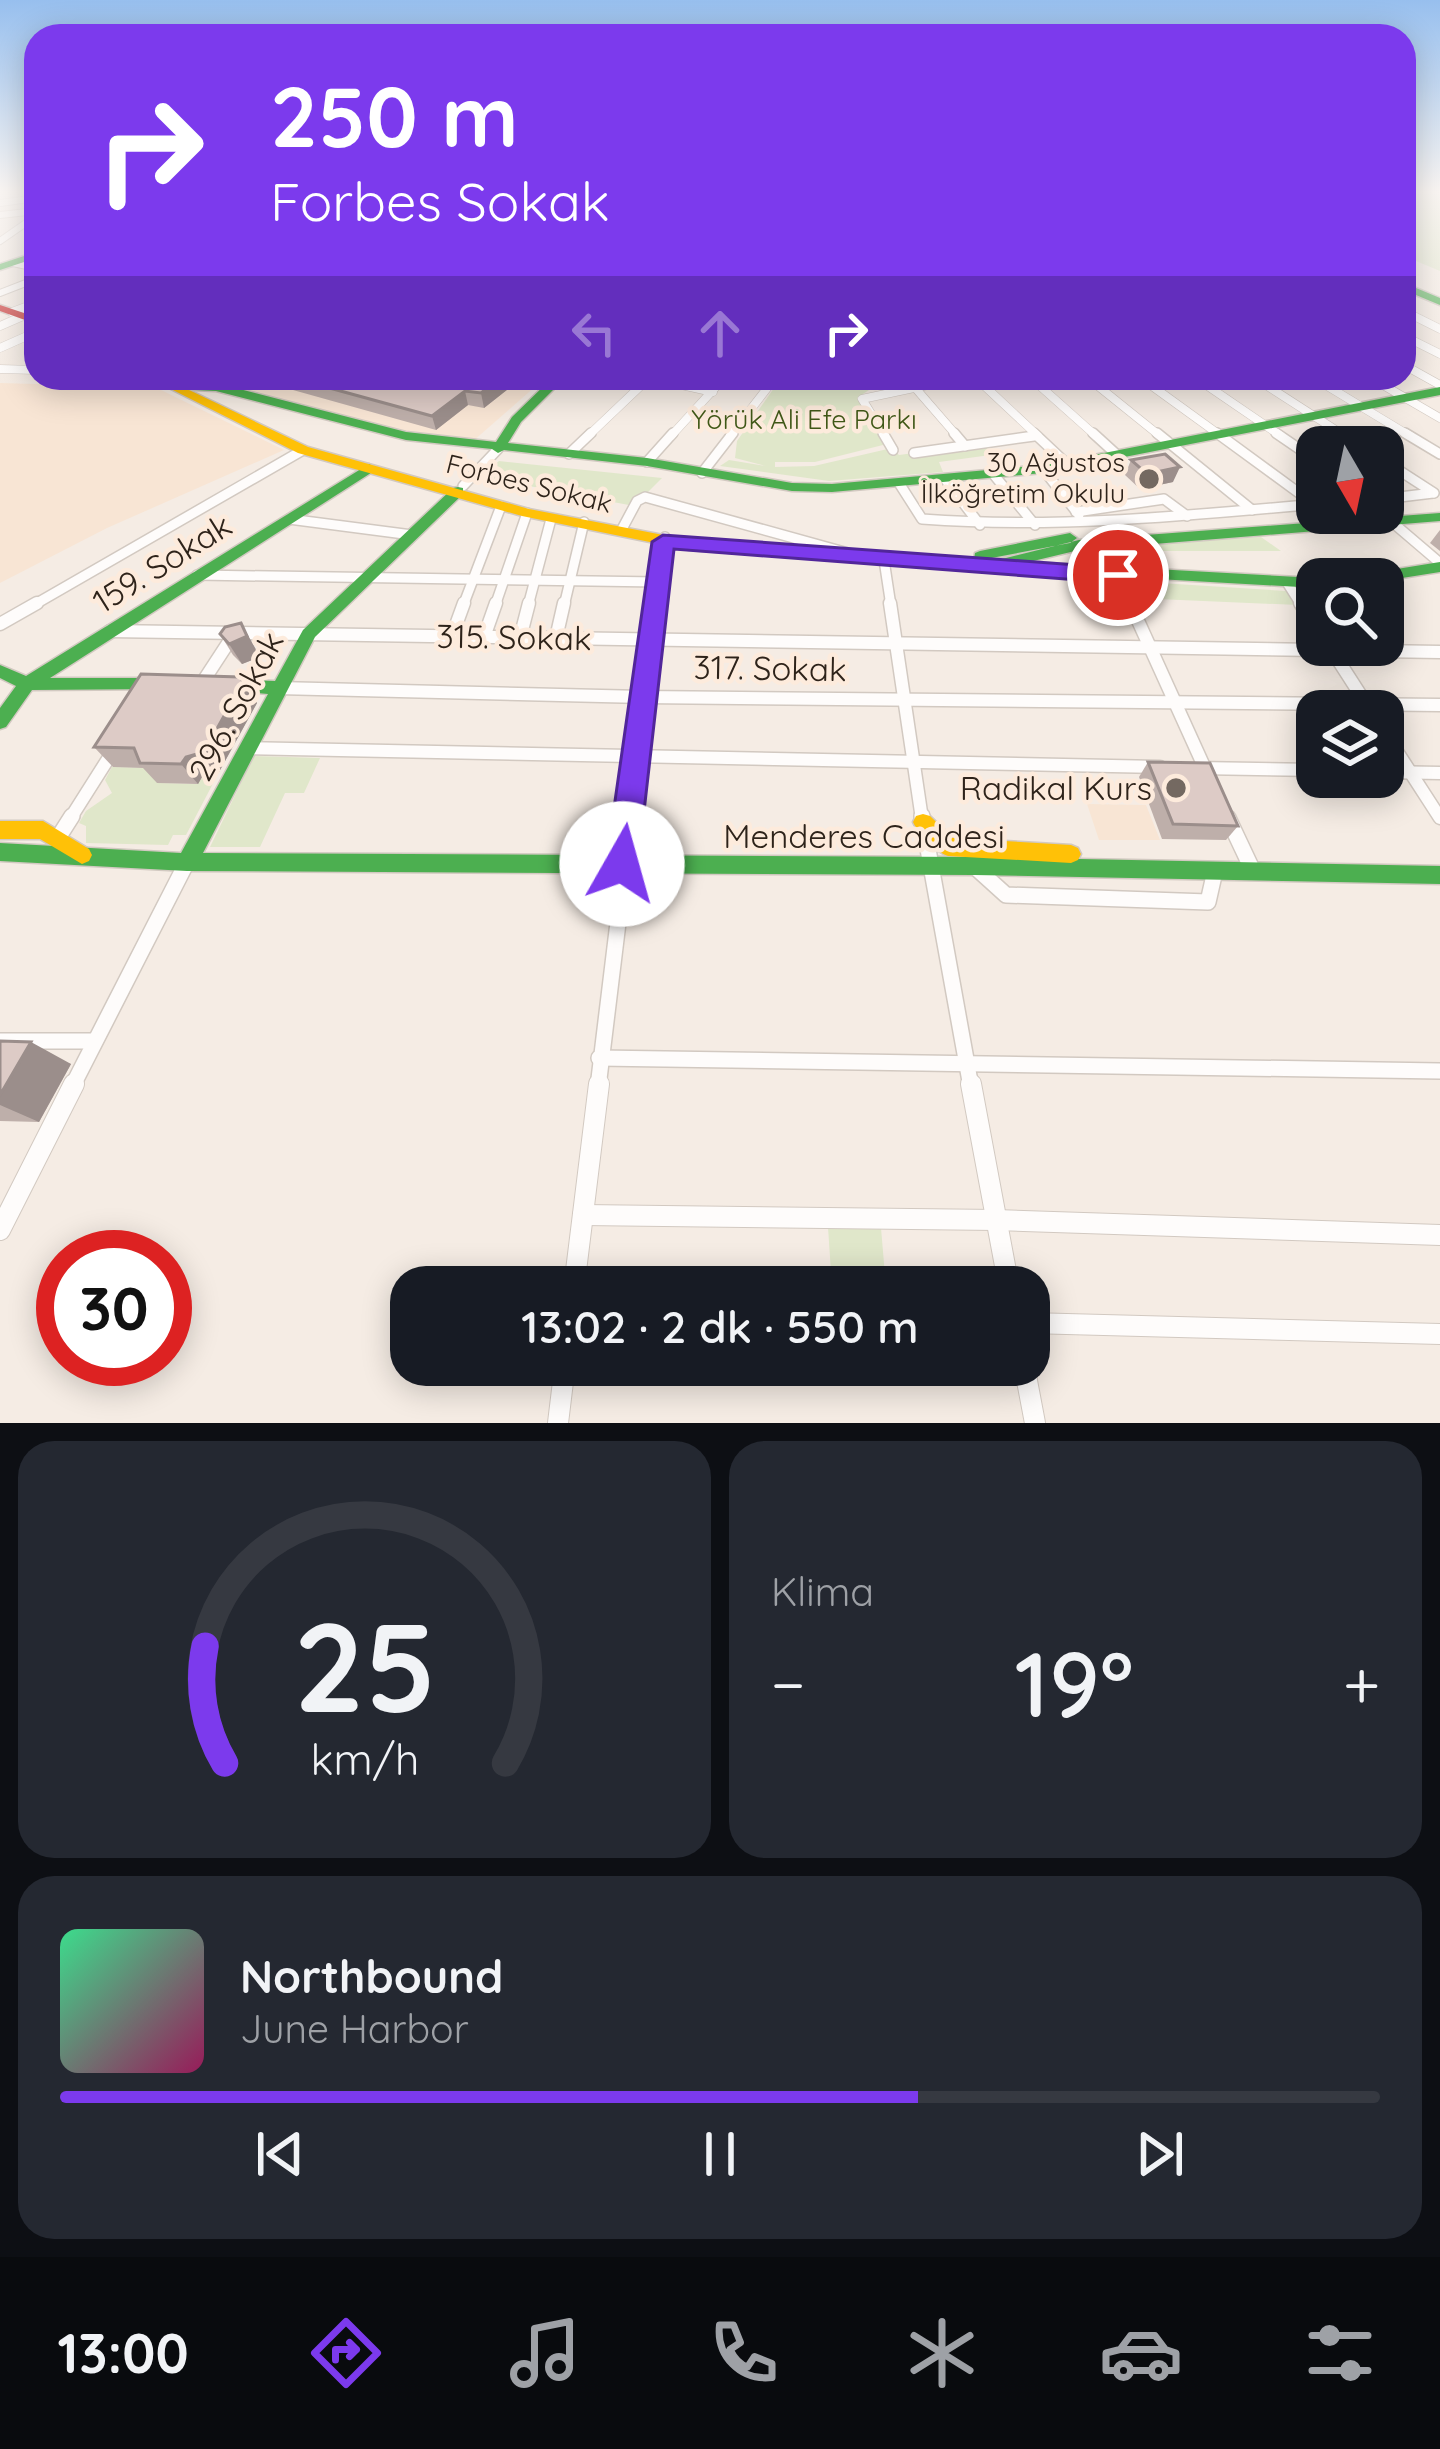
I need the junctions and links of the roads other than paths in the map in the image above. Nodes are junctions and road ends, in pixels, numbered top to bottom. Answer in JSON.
{"nodes":[{"id":1,"x":16,"y":313,"type":"edge"},
{"id":2,"x":0,"y":348,"type":"edge"},
{"id":3,"x":1440,"y":388,"type":"edge"},
{"id":4,"x":179,"y":390,"type":"edge"},
{"id":5,"x":227,"y":390,"type":"edge"},
{"id":6,"x":547,"y":390,"type":"edge"},
{"id":7,"x":637,"y":390,"type":"edge"},
{"id":8,"x":704,"y":390,"type":"edge"},
{"id":9,"x":766,"y":390,"type":"edge"},
{"id":10,"x":874,"y":390,"type":"edge"},
{"id":11,"x":885,"y":390,"type":"edge"},
{"id":12,"x":917,"y":390,"type":"edge"},
{"id":13,"x":988,"y":390,"type":"edge"},
{"id":14,"x":1044,"y":390,"type":"edge"},
{"id":15,"x":1102,"y":390,"type":"edge"},
{"id":16,"x":1157,"y":390,"type":"edge"},
{"id":17,"x":1213,"y":390,"type":"edge"},
{"id":18,"x":1273,"y":390,"type":"edge"},
{"id":19,"x":1333,"y":390,"type":"edge"},
{"id":20,"x":1392,"y":390,"type":"edge"},
{"id":21,"x":713,"y":392,"type":"joint"},
{"id":22,"x":877,"y":393,"type":"junction"},
{"id":23,"x":1406,"y":398,"type":"junction"},
{"id":24,"x":1361,"y":407,"type":"junction"},
{"id":25,"x":1313,"y":416,"type":"junction"},
{"id":26,"x":1440,"y":418,"type":"edge"},
{"id":27,"x":1265,"y":426,"type":"junction"},
{"id":28,"x":1329,"y":426,"type":"edge"},
{"id":29,"x":1217,"y":435,"type":"junction"},
{"id":30,"x":1034,"y":436,"type":"junction"},
{"id":31,"x":1167,"y":444,"type":"junction"},
{"id":32,"x":965,"y":446,"type":"junction"},
{"id":33,"x":1296,"y":447,"type":"edge"},
{"id":34,"x":490,"y":448,"type":"junction"},
{"id":35,"x":303,"y":449,"type":"junction"},
{"id":36,"x":893,"y":450,"type":"dead end"},
{"id":37,"x":1438,"y":452,"type":"edge"},
{"id":38,"x":914,"y":453,"type":"dead end"},
{"id":39,"x":569,"y":454,"type":"junction"},
{"id":40,"x":1116,"y":454,"type":"junction"},
{"id":41,"x":647,"y":462,"type":"junction"},
{"id":42,"x":1066,"y":464,"type":"junction"},
{"id":43,"x":369,"y":468,"type":"junction"},
{"id":44,"x":1043,"y":469,"type":"junction"},
{"id":45,"x":702,"y":472,"type":"junction"},
{"id":46,"x":994,"y":475,"type":"junction"},
{"id":47,"x":1404,"y":478,"type":"edge"},
{"id":48,"x":945,"y":479,"type":"junction"},
{"id":49,"x":899,"y":483,"type":"junction"},
{"id":50,"x":458,"y":490,"type":"junction"},
{"id":51,"x":1296,"y":490,"type":"edge"},
{"id":52,"x":1404,"y":502,"type":"edge"},
{"id":53,"x":501,"y":506,"type":"junction"},
{"id":54,"x":1296,"y":506,"type":"edge"},
{"id":55,"x":1438,"y":506,"type":"edge"},
{"id":56,"x":1252,"y":510,"type":"junction"},
{"id":57,"x":1076,"y":512,"type":"junction"},
{"id":58,"x":526,"y":513,"type":"junction"},
{"id":59,"x":1187,"y":516,"type":"junction"},
{"id":60,"x":1404,"y":518,"type":"edge"},
{"id":61,"x":289,"y":519,"type":"junction"},
{"id":62,"x":551,"y":519,"type":"junction"},
{"id":63,"x":583,"y":524,"type":"junction"},
{"id":64,"x":1086,"y":524,"type":"junction"},
{"id":65,"x":980,"y":525,"type":"junction"},
{"id":66,"x":622,"y":529,"type":"junction"},
{"id":67,"x":1296,"y":531,"type":"edge"},
{"id":68,"x":1404,"y":533,"type":"edge"},
{"id":69,"x":412,"y":535,"type":"junction"},
{"id":70,"x":664,"y":539,"type":"junction"},
{"id":71,"x":1038,"y":543,"type":"junction"},
{"id":72,"x":1104,"y":544,"type":"junction"},
{"id":73,"x":884,"y":560,"type":"junction"},
{"id":74,"x":946,"y":562,"type":"junction"},
{"id":75,"x":998,"y":565,"type":"junction"},
{"id":76,"x":1440,"y":566,"type":"edge"},
{"id":77,"x":1059,"y":570,"type":"junction"},
{"id":78,"x":1404,"y":572,"type":"edge"},
{"id":79,"x":196,"y":575,"type":"junction"},
{"id":80,"x":1118,"y":575,"type":"junction"},
{"id":81,"x":366,"y":578,"type":"junction"},
{"id":82,"x":473,"y":579,"type":"junction"},
{"id":83,"x":503,"y":579,"type":"junction"},
{"id":84,"x":535,"y":580,"type":"junction"},
{"id":85,"x":568,"y":580,"type":"junction"},
{"id":86,"x":658,"y":582,"type":"junction"},
{"id":87,"x":1288,"y":584,"type":"junction"},
{"id":88,"x":1296,"y":584,"type":"edge"},
{"id":89,"x":1296,"y":596,"type":"edge"},
{"id":90,"x":0,"y":624,"type":"edge"},
{"id":91,"x":110,"y":631,"type":"junction"},
{"id":92,"x":236,"y":631,"type":"junction"},
{"id":93,"x":309,"y":634,"type":"junction"},
{"id":94,"x":452,"y":636,"type":"junction"},
{"id":95,"x":484,"y":637,"type":"junction"},
{"id":96,"x":520,"y":638,"type":"junction"},
{"id":97,"x":556,"y":638,"type":"junction"},
{"id":98,"x":650,"y":640,"type":"junction"},
{"id":99,"x":895,"y":641,"type":"junction"},
{"id":100,"x":1150,"y":645,"type":"junction"},
{"id":101,"x":1296,"y":647,"type":"edge"},
{"id":102,"x":1404,"y":650,"type":"edge"},
{"id":103,"x":1440,"y":652,"type":"edge"},
{"id":104,"x":0,"y":671,"type":"edge"},
{"id":105,"x":28,"y":684,"type":"junction"},
{"id":106,"x":177,"y":684,"type":"junction"},
{"id":107,"x":278,"y":688,"type":"junction"},
{"id":108,"x":643,"y":697,"type":"junction"},
{"id":109,"x":904,"y":700,"type":"junction"},
{"id":110,"x":141,"y":702,"type":"edge"},
{"id":111,"x":1176,"y":702,"type":"junction"},
{"id":112,"x":1440,"y":705,"type":"edge"},
{"id":113,"x":1296,"y":706,"type":"edge"},
{"id":114,"x":1404,"y":707,"type":"edge"},
{"id":115,"x":0,"y":722,"type":"edge"},
{"id":116,"x":120,"y":738,"type":"edge"},
{"id":117,"x":247,"y":748,"type":"junction"},
{"id":118,"x":635,"y":757,"type":"junction"},
{"id":119,"x":1404,"y":763,"type":"edge"},
{"id":120,"x":916,"y":765,"type":"junction"},
{"id":121,"x":1205,"y":768,"type":"junction"},
{"id":122,"x":1296,"y":770,"type":"edge"},
{"id":123,"x":1404,"y":772,"type":"edge"},
{"id":124,"x":1410,"y":772,"type":"junction"},
{"id":125,"x":1440,"y":773,"type":"edge"},
{"id":126,"x":1215,"y":789,"type":"edge"},
{"id":127,"x":1224,"y":809,"type":"edge"},
{"id":128,"x":1440,"y":818,"type":"edge"},
{"id":129,"x":922,"y":822,"type":"junction"},
{"id":130,"x":0,"y":830,"type":"edge"},
{"id":131,"x":58,"y":838,"type":"junction"},
{"id":132,"x":949,"y":847,"type":"junction"},
{"id":133,"x":0,"y":852,"type":"edge"},
{"id":134,"x":82,"y":855,"type":"junction"},
{"id":135,"x":187,"y":862,"type":"junction"},
{"id":136,"x":622,"y":864,"type":"junction"},
{"id":137,"x":929,"y":866,"type":"junction"},
{"id":138,"x":974,"y":866,"type":"junction"},
{"id":139,"x":1164,"y":870,"type":"junction"},
{"id":140,"x":1215,"y":872,"type":"junction"},
{"id":141,"x":1253,"y":872,"type":"junction"},
{"id":142,"x":1440,"y":874,"type":"edge"},
{"id":143,"x":0,"y":1041,"type":"edge"},
{"id":144,"x":95,"y":1041,"type":"junction"},
{"id":145,"x":598,"y":1058,"type":"junction"},
{"id":146,"x":964,"y":1066,"type":"junction"},
{"id":147,"x":1440,"y":1071,"type":"edge"},
{"id":148,"x":583,"y":1215,"type":"junction"},
{"id":149,"x":996,"y":1220,"type":"junction"},
{"id":150,"x":0,"y":1230,"type":"edge"},
{"id":151,"x":1440,"y":1235,"type":"edge"},
{"id":152,"x":577,"y":1266,"type":"edge"},
{"id":153,"x":1005,"y":1266,"type":"edge"},
{"id":154,"x":1050,"y":1324,"type":"edge"},
{"id":155,"x":1440,"y":1334,"type":"edge"},
{"id":156,"x":562,"y":1386,"type":"edge"},
{"id":157,"x":1028,"y":1386,"type":"edge"},
{"id":158,"x":558,"y":1423,"type":"edge"},
{"id":159,"x":1035,"y":1423,"type":"edge"}],
"edges":[{"from":1,"to":2,"type":"street"},
{"from":3,"to":23,"type":"main road"},
{"from":4,"to":35,"type":"main road","name":"Forbes Sokak"},
{"from":5,"to":34,"type":"main road"},
{"from":6,"to":34,"type":"main road"},
{"from":7,"to":39,"type":"street"},
{"from":8,"to":21,"type":"street"},
{"from":9,"to":45,"type":"street"},
{"from":10,"to":22,"type":"street"},
{"from":11,"to":22,"type":"street"},
{"from":12,"to":32,"type":"street"},
{"from":13,"to":30,"type":"street"},
{"from":14,"to":40,"type":"street"},
{"from":15,"to":31,"type":"street"},
{"from":16,"to":29,"type":"street"},
{"from":17,"to":27,"type":"street"},
{"from":18,"to":25,"type":"street"},
{"from":19,"to":24,"type":"street"},
{"from":20,"to":23,"type":"street"},
{"from":21,"to":41,"type":"street"},
{"from":22,"to":36,"type":"street"},
{"from":23,"to":24,"type":"main road"},
{"from":23,"to":26,"type":"street"},
{"from":24,"to":25,"type":"main road"},
{"from":24,"to":37,"type":"street"},
{"from":25,"to":27,"type":"main road"},
{"from":25,"to":28,"type":"street"},
{"from":27,"to":29,"type":"main road"},
{"from":27,"to":33,"type":"street"},
{"from":29,"to":31,"type":"main road"},
{"from":29,"to":51,"type":"street"},
{"from":30,"to":32,"type":"street"},
{"from":30,"to":42,"type":"street"},
{"from":31,"to":40,"type":"main road"},
{"from":31,"to":56,"type":"street"},
{"from":32,"to":38,"type":"street"},
{"from":34,"to":39,"type":"main road"},
{"from":34,"to":50,"type":"street"},
{"from":35,"to":43,"type":"main road","name":"Forbes Sokak"},
{"from":35,"to":90,"type":"street"},
{"from":39,"to":41,"type":"main road"},
{"from":40,"to":42,"type":"main road"},
{"from":41,"to":45,"type":"main road"},
{"from":42,"to":44,"type":"main road"},
{"from":43,"to":50,"type":"main road","name":"Forbes Sokak"},
{"from":43,"to":61,"type":"main road","name":"159. Sokak"},
{"from":44,"to":46,"type":"main road"},
{"from":44,"to":57,"type":"street"},
{"from":45,"to":49,"type":"main road"},
{"from":46,"to":48,"type":"main road"},
{"from":46,"to":71,"type":"street"},
{"from":47,"to":55,"type":"street"},
{"from":48,"to":49,"type":"main road"},
{"from":48,"to":65,"type":"street"},
{"from":49,"to":65,"type":"street"},
{"from":50,"to":53,"type":"main road","name":"Forbes Sokak"},
{"from":50,"to":63,"type":"main road","name":"Forbes Sokak"},
{"from":50,"to":69,"type":"main road","name":"296. Sokak"},
{"from":52,"to":55,"type":"street"},
{"from":53,"to":58,"type":"main road","name":"Forbes Sokak"},
{"from":53,"to":82,"type":"street"},
{"from":54,"to":56,"type":"street"},
{"from":55,"to":60,"type":"main road"},
{"from":55,"to":71,"type":"main road"},
{"from":56,"to":59,"type":"street"},
{"from":57,"to":59,"type":"street"},
{"from":57,"to":64,"type":"street"},
{"from":58,"to":62,"type":"main road","name":"Forbes Sokak"},
{"from":58,"to":83,"type":"street"},
{"from":59,"to":64,"type":"street"},
{"from":61,"to":69,"type":"street"},
{"from":61,"to":79,"type":"main road","name":"159. Sokak"},
{"from":62,"to":63,"type":"main road","name":"Forbes Sokak"},
{"from":62,"to":84,"type":"street"},
{"from":63,"to":66,"type":"main road","name":"Forbes Sokak"},
{"from":63,"to":70,"type":"main road","name":"Forbes Sokak"},
{"from":63,"to":85,"type":"street"},
{"from":64,"to":71,"type":"street"},
{"from":65,"to":71,"type":"street"},
{"from":66,"to":70,"type":"main road","name":"Forbes Sokak"},
{"from":66,"to":73,"type":"street"},
{"from":67,"to":72,"type":"main road"},
{"from":68,"to":76,"type":"street"},
{"from":69,"to":81,"type":"main road","name":"296. Sokak"},
{"from":70,"to":73,"type":"main road","name":"Forbes Sokak"},
{"from":70,"to":86,"type":"street"},
{"from":71,"to":72,"type":"main road"},
{"from":71,"to":74,"type":"main road"},
{"from":71,"to":75,"type":"main road","name":"Forbes Sokak"},
{"from":71,"to":77,"type":"main road"},
{"from":71,"to":80,"type":"main road"},
{"from":72,"to":80,"type":"street"},
{"from":73,"to":74,"type":"main road","name":"Forbes Sokak"},
{"from":73,"to":99,"type":"street"},
{"from":74,"to":75,"type":"main road","name":"Forbes Sokak"},
{"from":75,"to":77,"type":"main road","name":"Forbes Sokak"},
{"from":76,"to":78,"type":"main road"},
{"from":77,"to":80,"type":"main road","name":"Forbes Sokak"},
{"from":79,"to":81,"type":"street"},
{"from":79,"to":91,"type":"main road","name":"159. Sokak"},
{"from":80,"to":87,"type":"main road","name":"Forbes Sokak"},
{"from":80,"to":100,"type":"street"},
{"from":81,"to":82,"type":"street"},
{"from":81,"to":93,"type":"main road","name":"296. Sokak"},
{"from":82,"to":83,"type":"street"},
{"from":82,"to":94,"type":"street"},
{"from":83,"to":84,"type":"street"},
{"from":83,"to":95,"type":"street"},
{"from":84,"to":85,"type":"street"},
{"from":84,"to":96,"type":"street"},
{"from":85,"to":86,"type":"street"},
{"from":85,"to":97,"type":"street"},
{"from":86,"to":98,"type":"street"},
{"from":87,"to":88,"type":"main road","name":"Forbes Sokak"},
{"from":87,"to":89,"type":"street"},
{"from":91,"to":92,"type":"street","name":"315. Sokak"},
{"from":91,"to":105,"type":"main road","name":"159. Sokak"},
{"from":92,"to":93,"type":"street","name":"315. Sokak"},
{"from":92,"to":106,"type":"street"},
{"from":93,"to":94,"type":"street","name":"315. Sokak"},
{"from":93,"to":107,"type":"main road","name":"296. Sokak"},
{"from":94,"to":95,"type":"street","name":"315. Sokak"},
{"from":95,"to":96,"type":"street","name":"315. Sokak"},
{"from":96,"to":97,"type":"street","name":"315. Sokak"},
{"from":97,"to":98,"type":"street","name":"315. Sokak"},
{"from":98,"to":99,"type":"street","name":"315. Sokak"},
{"from":98,"to":108,"type":"street"},
{"from":99,"to":100,"type":"street","name":"315. Sokak"},
{"from":99,"to":109,"type":"street"},
{"from":100,"to":101,"type":"street","name":"315. Sokak"},
{"from":100,"to":111,"type":"street"},
{"from":102,"to":103,"type":"street","name":"315. Sokak"},
{"from":104,"to":105,"type":"main road"},
{"from":105,"to":106,"type":"main road","name":"317. Sokak"},
{"from":105,"to":115,"type":"main road","name":"159. Sokak"},
{"from":106,"to":107,"type":"main road","name":"317. Sokak"},
{"from":106,"to":110,"type":"street"},
{"from":107,"to":108,"type":"street","name":"317. Sokak"},
{"from":107,"to":117,"type":"main road","name":"296. Sokak"},
{"from":108,"to":109,"type":"street","name":"317. Sokak"},
{"from":108,"to":118,"type":"street"},
{"from":109,"to":111,"type":"street","name":"317. Sokak"},
{"from":109,"to":120,"type":"street"},
{"from":111,"to":113,"type":"street","name":"317. Sokak"},
{"from":111,"to":121,"type":"street"},
{"from":112,"to":114,"type":"street","name":"317. Sokak"},
{"from":116,"to":131,"type":"street"},
{"from":117,"to":118,"type":"street"},
{"from":117,"to":135,"type":"main road","name":"296. Sokak"},
{"from":118,"to":120,"type":"street"},
{"from":118,"to":136,"type":"street"},
{"from":119,"to":124,"type":"street"},
{"from":120,"to":121,"type":"street"},
{"from":120,"to":129,"type":"street"},
{"from":121,"to":122,"type":"street"},
{"from":121,"to":126,"type":"street"},
{"from":123,"to":124,"type":"street"},
{"from":124,"to":125,"type":"street"},
{"from":124,"to":128,"type":"street"},
{"from":127,"to":141,"type":"street"},
{"from":129,"to":132,"type":"main road"},
{"from":129,"to":137,"type":"street"},
{"from":130,"to":131,"type":"main road"},
{"from":131,"to":134,"type":"main road"},
{"from":132,"to":137,"type":"street"},
{"from":132,"to":139,"type":"main road"},
{"from":133,"to":134,"type":"main road","name":"Menderes Caddesi"},
{"from":134,"to":135,"type":"main road","name":"Menderes Caddesi"},
{"from":135,"to":136,"type":"main road","name":"Menderes Caddesi"},
{"from":135,"to":144,"type":"street"},
{"from":136,"to":137,"type":"main road","name":"Menderes Caddesi"},
{"from":136,"to":145,"type":"street"},
{"from":137,"to":138,"type":"main road","name":"Menderes Caddesi"},
{"from":137,"to":146,"type":"street"},
{"from":138,"to":139,"type":"main road","name":"Menderes Caddesi"},
{"from":138,"to":140,"type":"street"},
{"from":139,"to":140,"type":"main road","name":"Menderes Caddesi"},
{"from":140,"to":141,"type":"main road","name":"Menderes Caddesi"},
{"from":141,"to":142,"type":"main road","name":"Menderes Caddesi"},
{"from":143,"to":144,"type":"street"},
{"from":144,"to":150,"type":"street"},
{"from":145,"to":146,"type":"street"},
{"from":145,"to":148,"type":"street"},
{"from":146,"to":147,"type":"street"},
{"from":146,"to":149,"type":"street"},
{"from":148,"to":149,"type":"street"},
{"from":148,"to":152,"type":"street"},
{"from":149,"to":151,"type":"street"},
{"from":149,"to":153,"type":"street"},
{"from":154,"to":155,"type":"street"},
{"from":156,"to":158,"type":"street"},
{"from":157,"to":159,"type":"street"}]}
